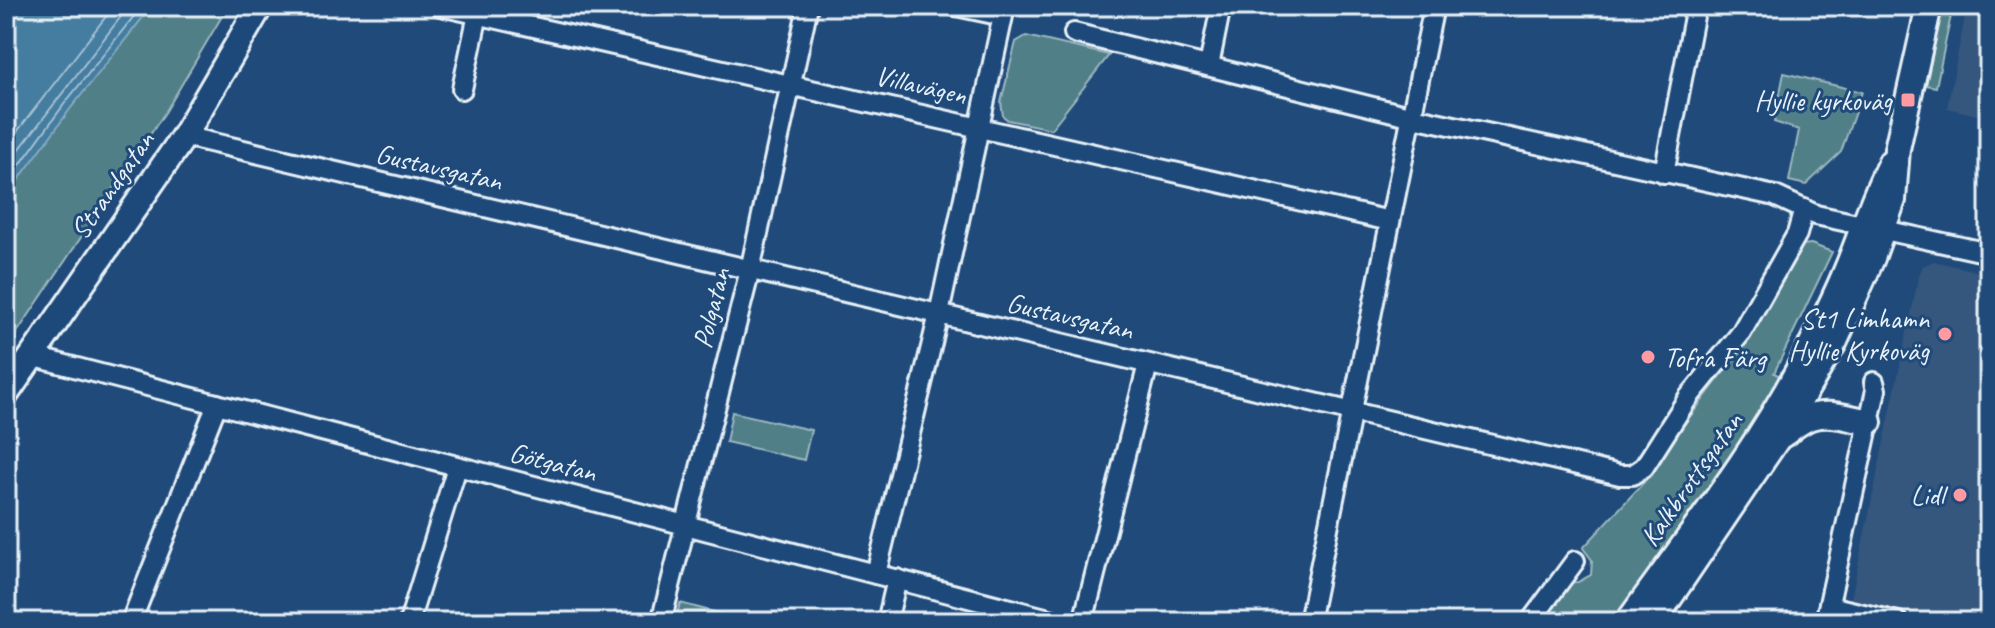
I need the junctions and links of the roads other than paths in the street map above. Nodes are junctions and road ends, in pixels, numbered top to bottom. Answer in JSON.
{"nodes":[{"id":1,"x":260,"y":6,"type":"edge"},
{"id":2,"x":441,"y":6,"type":"edge"},
{"id":3,"x":808,"y":6,"type":"edge"},
{"id":4,"x":956,"y":6,"type":"edge"},
{"id":5,"x":1221,"y":6,"type":"edge"},
{"id":6,"x":1434,"y":6,"type":"edge"},
{"id":7,"x":1696,"y":6,"type":"edge"},
{"id":8,"x":1929,"y":6,"type":"edge"},
{"id":9,"x":478,"y":14,"type":"junction"},
{"id":10,"x":1074,"y":33,"type":"dead end"},
{"id":11,"x":1209,"y":66,"type":"junction"},
{"id":12,"x":790,"y":85,"type":"junction"},
{"id":13,"x":462,"y":89,"type":"dead end"},
{"id":14,"x":1413,"y":117,"type":"junction"},
{"id":15,"x":981,"y":127,"type":"junction"},
{"id":16,"x":184,"y":136,"type":"junction"},
{"id":17,"x":1664,"y":173,"type":"junction"},
{"id":18,"x":1804,"y":209,"type":"junction"},
{"id":19,"x":1390,"y":221,"type":"junction"},
{"id":20,"x":1874,"y":226,"type":"junction"},
{"id":21,"x":1989,"y":253,"type":"edge"},
{"id":22,"x":750,"y":270,"type":"junction"},
{"id":23,"x":939,"y":314,"type":"junction"},
{"id":24,"x":31,"y":356,"type":"junction"},
{"id":25,"x":1148,"y":364,"type":"junction"},
{"id":26,"x":1874,"y":382,"type":"dead end"},
{"id":27,"x":6,"y":394,"type":"edge"},
{"id":28,"x":217,"y":404,"type":"junction"},
{"id":29,"x":1352,"y":412,"type":"junction"},
{"id":30,"x":1869,"y":422,"type":"junction"},
{"id":31,"x":1777,"y":439,"type":"junction"},
{"id":32,"x":457,"y":467,"type":"junction"},
{"id":33,"x":685,"y":525,"type":"junction"},
{"id":34,"x":1575,"y":561,"type":"dead end"},
{"id":35,"x":876,"y":574,"type":"junction"},
{"id":36,"x":897,"y":579,"type":"junction"},
{"id":37,"x":1827,"y":614,"type":"edge"},
{"id":38,"x":131,"y":622,"type":"edge"},
{"id":39,"x":409,"y":622,"type":"edge"},
{"id":40,"x":661,"y":622,"type":"edge"},
{"id":41,"x":887,"y":622,"type":"edge"},
{"id":42,"x":1061,"y":622,"type":"edge"},
{"id":43,"x":1083,"y":622,"type":"edge"},
{"id":44,"x":1309,"y":622,"type":"edge"},
{"id":45,"x":1530,"y":622,"type":"edge"},
{"id":46,"x":1628,"y":622,"type":"edge"},
{"id":47,"x":1653,"y":622,"type":"edge"},
{"id":48,"x":1898,"y":622,"type":"edge"}],
"edges":[{"from":1,"to":16,"type":"main road","name":"Strandgatan"},
{"from":2,"to":9,"type":"street","name":"Villavägen"},
{"from":3,"to":12,"type":"street","name":"Polgatan"},
{"from":4,"to":15,"type":"street"},
{"from":5,"to":11,"type":"street"},
{"from":6,"to":14,"type":"street"},
{"from":7,"to":17,"type":"street"},
{"from":8,"to":20,"type":"main road","name":"Kalkbrottsgatan"},
{"from":9,"to":12,"type":"street","name":"Villavägen"},
{"from":9,"to":13,"type":"street"},
{"from":10,"to":11,"type":"street"},
{"from":11,"to":14,"type":"street"},
{"from":12,"to":15,"type":"street","name":"Villavägen"},
{"from":12,"to":22,"type":"street","name":"Polgatan"},
{"from":14,"to":17,"type":"street"},
{"from":14,"to":19,"type":"street"},
{"from":15,"to":19,"type":"street","name":"Villavägen"},
{"from":15,"to":23,"type":"street"},
{"from":16,"to":22,"type":"street","name":"Gustavsgatan"},
{"from":16,"to":24,"type":"main road","name":"Strandgatan"},
{"from":17,"to":18,"type":"street"},
{"from":18,"to":20,"type":"street"},
{"from":18,"to":29,"type":"street","name":"Gustavsgatan"},
{"from":19,"to":29,"type":"street"},
{"from":20,"to":21,"type":"street"},
{"from":20,"to":31,"type":"main road","name":"Kalkbrottsgatan"},
{"from":20,"to":46,"type":"main road","name":"Kalkbrottsgatan"},
{"from":22,"to":23,"type":"street","name":"Gustavsgatan"},
{"from":22,"to":33,"type":"street","name":"Polgatan"},
{"from":23,"to":25,"type":"street","name":"Gustavsgatan"},
{"from":23,"to":35,"type":"street"},
{"from":24,"to":27,"type":"main road","name":"Strandgatan"},
{"from":24,"to":28,"type":"street","name":"Götgatan"},
{"from":25,"to":29,"type":"street","name":"Gustavsgatan"},
{"from":25,"to":43,"type":"street"},
{"from":26,"to":30,"type":"street"},
{"from":28,"to":32,"type":"street","name":"Götgatan"},
{"from":28,"to":38,"type":"street"},
{"from":29,"to":44,"type":"street"},
{"from":30,"to":31,"type":"main road"},
{"from":30,"to":37,"type":"street"},
{"from":31,"to":47,"type":"main road","name":"Kalkbrottsgatan"},
{"from":32,"to":33,"type":"street","name":"Götgatan"},
{"from":32,"to":39,"type":"street"},
{"from":33,"to":35,"type":"street","name":"Götgatan"},
{"from":33,"to":40,"type":"street","name":"Polgatan"},
{"from":34,"to":45,"type":"street"},
{"from":35,"to":36,"type":"street","name":"Götgatan"},
{"from":36,"to":41,"type":"street"},
{"from":36,"to":42,"type":"street","name":"Götgatan"},
{"from":37,"to":48,"type":"street"}]}
